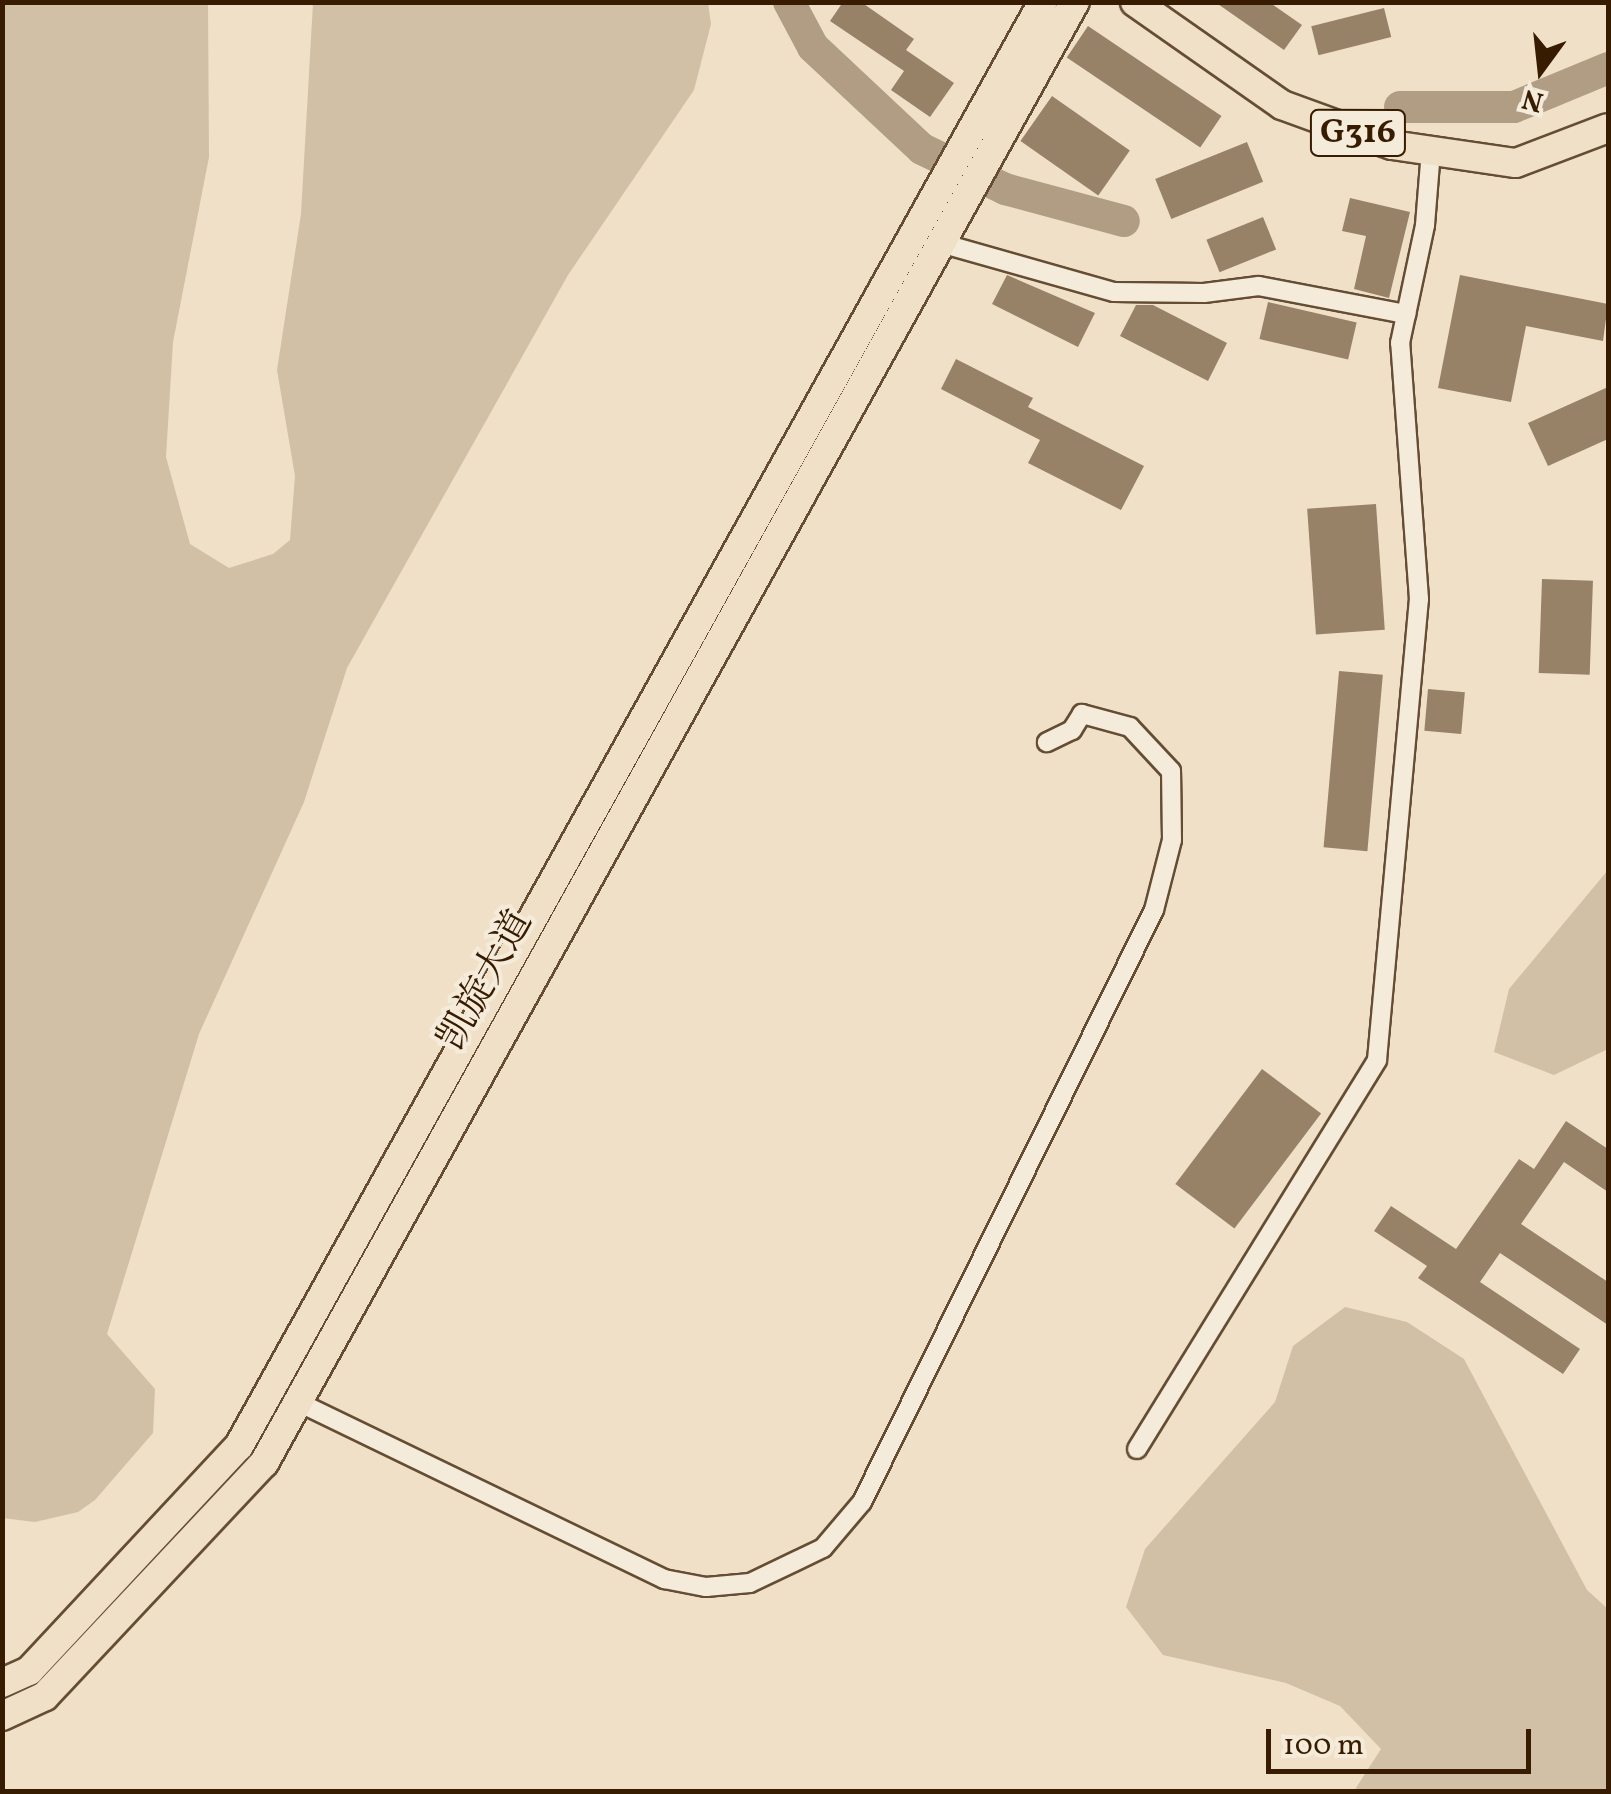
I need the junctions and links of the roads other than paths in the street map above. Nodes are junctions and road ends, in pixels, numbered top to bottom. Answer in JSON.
{"nodes":[{"id":1,"x":1043,"y":2,"type":"edge"},
{"id":2,"x":1075,"y":2,"type":"edge"},
{"id":3,"x":1134,"y":2,"type":"edge"},
{"id":4,"x":1608,"y":128,"type":"edge"},
{"id":5,"x":976,"y":150,"type":"junction"},
{"id":6,"x":1431,"y":150,"type":"junction"},
{"id":7,"x":943,"y":210,"type":"junction"},
{"id":8,"x":937,"y":242,"type":"junction"},
{"id":9,"x":1406,"y":314,"type":"junction"},
{"id":10,"x":1047,"y":742,"type":"dead end"},
{"id":11,"x":298,"y":1402,"type":"junction"},
{"id":12,"x":1137,"y":1449,"type":"dead end"},
{"id":13,"x":2,"y":1683,"type":"edge"},
{"id":14,"x":2,"y":1716,"type":"edge"}],
"edges":[{"from":1,"to":5,"type":"main road"},
{"from":2,"to":5,"type":"main road"},
{"from":3,"to":6,"type":"main road","number":"G316"},
{"from":4,"to":6,"type":"main road","number":"G316"},
{"from":5,"to":7,"type":"main road"},
{"from":6,"to":9,"type":"street"},
{"from":7,"to":8,"type":"main road","name":"凯旋大道"},
{"from":7,"to":13,"type":"main road","name":"凯旋大道"},
{"from":8,"to":9,"type":"street"},
{"from":8,"to":11,"type":"main road","name":"凯旋大道"},
{"from":9,"to":12,"type":"street"},
{"from":10,"to":11,"type":"street"},
{"from":11,"to":14,"type":"main road","name":"凯旋大道"}]}
